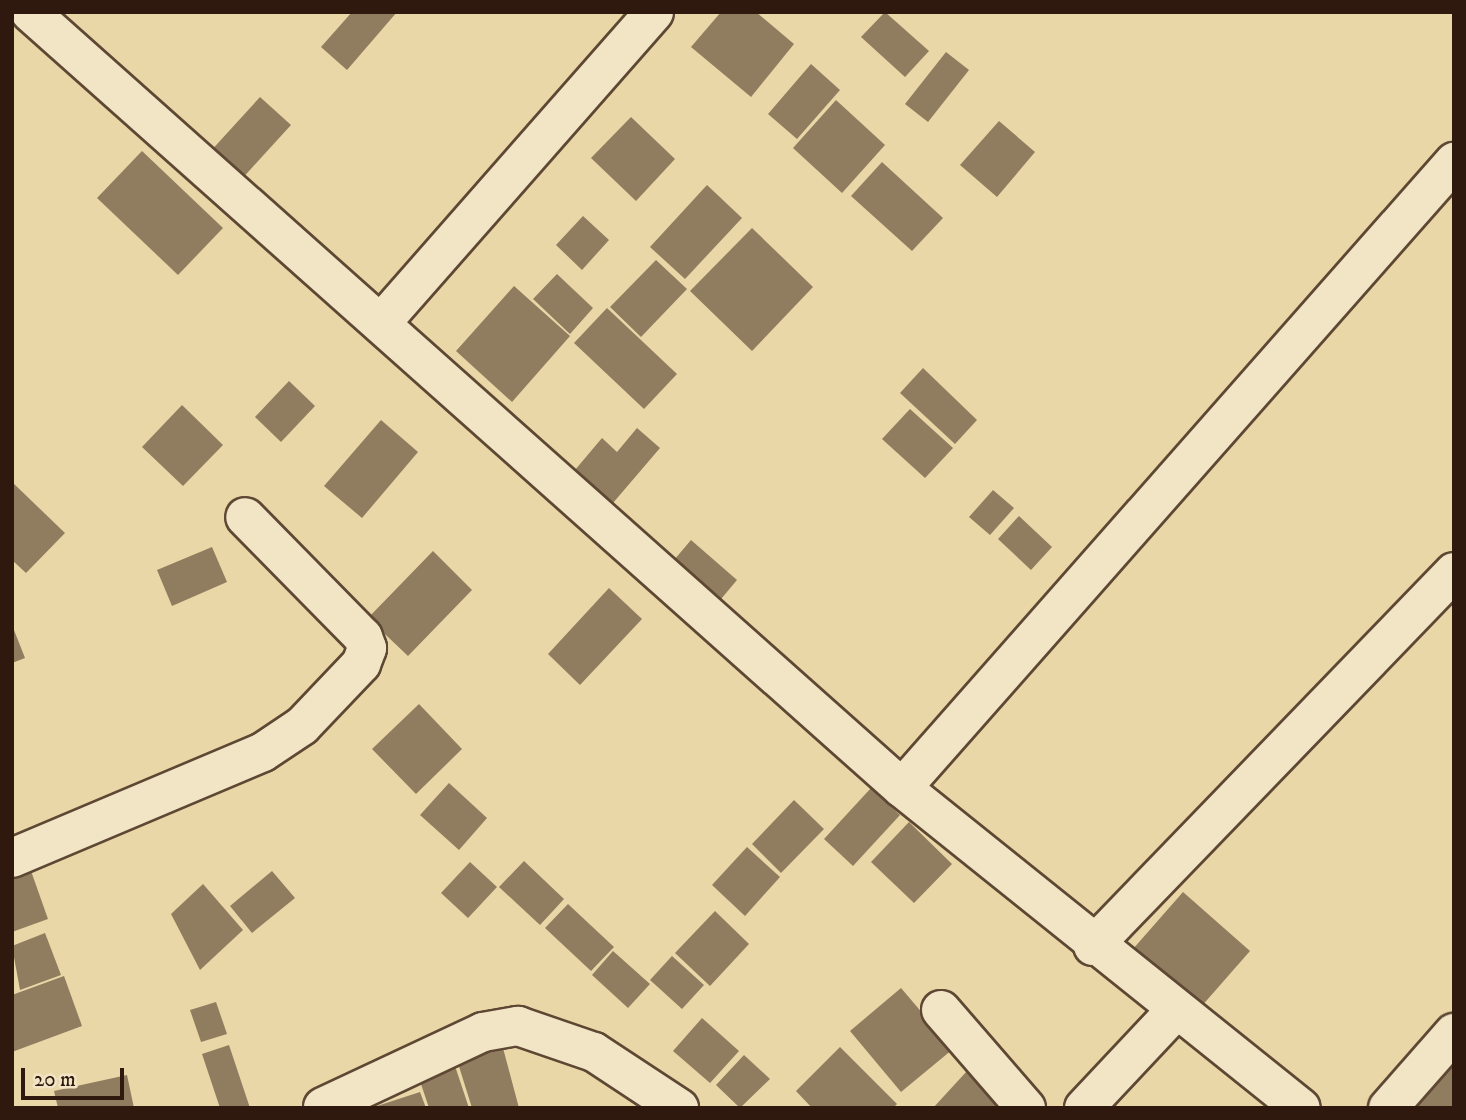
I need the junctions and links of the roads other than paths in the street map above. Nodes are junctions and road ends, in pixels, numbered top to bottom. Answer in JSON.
{"nodes":[{"id":1,"x":30,"y":12,"type":"edge"},
{"id":2,"x":654,"y":12,"type":"edge"},
{"id":3,"x":1454,"y":162,"type":"edge"},
{"id":4,"x":382,"y":322,"type":"junction"},
{"id":5,"x":246,"y":517,"type":"dead end"},
{"id":6,"x":1454,"y":572,"type":"edge"},
{"id":7,"x":902,"y":788,"type":"junction"},
{"id":8,"x":12,"y":858,"type":"edge"},
{"id":9,"x":1093,"y":946,"type":"junction"},
{"id":10,"x":941,"y":1010,"type":"dead end"},
{"id":11,"x":1176,"y":1010,"type":"junction"},
{"id":12,"x":1454,"y":1033,"type":"edge"},
{"id":13,"x":323,"y":1107,"type":"edge"},
{"id":14,"x":679,"y":1108,"type":"edge"},
{"id":15,"x":1026,"y":1108,"type":"edge"},
{"id":16,"x":1084,"y":1108,"type":"edge"},
{"id":17,"x":1301,"y":1108,"type":"edge"},
{"id":18,"x":1388,"y":1108,"type":"edge"}],
"edges":[{"from":1,"to":4,"type":"street"},
{"from":2,"to":4,"type":"street"},
{"from":3,"to":7,"type":"street"},
{"from":4,"to":7,"type":"street"},
{"from":5,"to":8,"type":"street"},
{"from":6,"to":9,"type":"street"},
{"from":7,"to":9,"type":"street"},
{"from":9,"to":11,"type":"street"},
{"from":10,"to":15,"type":"street"},
{"from":11,"to":16,"type":"street"},
{"from":11,"to":17,"type":"street"},
{"from":12,"to":18,"type":"street"},
{"from":13,"to":14,"type":"street"}]}
